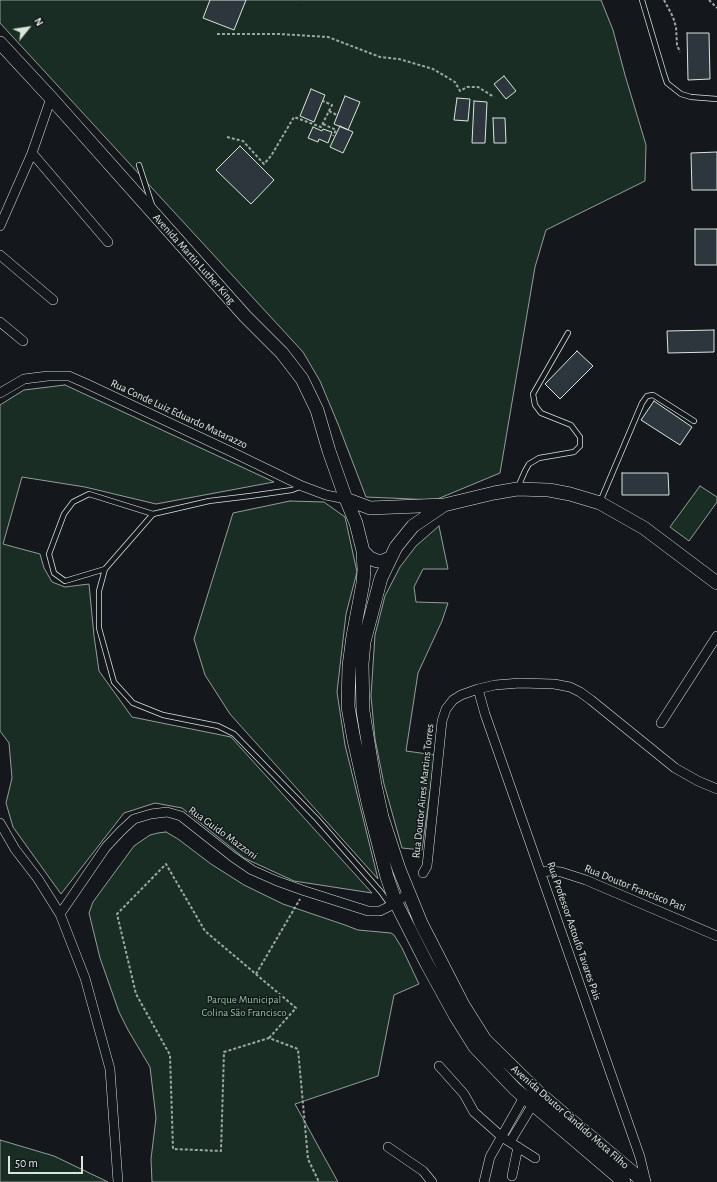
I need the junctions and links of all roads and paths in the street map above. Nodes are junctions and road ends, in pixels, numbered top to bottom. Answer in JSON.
{"nodes":[{"id":1,"x":642,"y":0,"type":"edge"},
{"id":2,"x":664,"y":0,"type":"edge"},
{"id":3,"x":709,"y":0,"type":"edge"},
{"id":4,"x":717,"y":8,"type":"edge"},
{"id":5,"x":217,"y":34,"type":"dead end"},
{"id":6,"x":0,"y":43,"type":"edge"},
{"id":7,"x":680,"y":52,"type":"dead end"},
{"id":8,"x":494,"y":97,"type":"dead end"},
{"id":9,"x":51,"y":98,"type":"junction"},
{"id":10,"x":717,"y":99,"type":"edge"},
{"id":11,"x":323,"y":101,"type":"dead end"},
{"id":12,"x":329,"y":112,"type":"junction"},
{"id":13,"x":337,"y":115,"type":"dead end"},
{"id":14,"x":323,"y":124,"type":"junction"},
{"id":15,"x":333,"y":136,"type":"dead end"},
{"id":16,"x":228,"y":137,"type":"dead end"},
{"id":17,"x":32,"y":153,"type":"junction"},
{"id":18,"x":139,"y":165,"type":"dead end"},
{"id":19,"x":156,"y":216,"type":"junction"},
{"id":20,"x":0,"y":226,"type":"edge"},
{"id":21,"x":108,"y":242,"type":"dead end"},
{"id":22,"x":0,"y":255,"type":"edge"},
{"id":23,"x":53,"y":300,"type":"dead end"},
{"id":24,"x":0,"y":322,"type":"edge"},
{"id":25,"x":568,"y":334,"type":"dead end"},
{"id":26,"x":23,"y":341,"type":"dead end"},
{"id":27,"x":0,"y":393,"type":"edge"},
{"id":28,"x":694,"y":421,"type":"dead end"},
{"id":29,"x":302,"y":486,"type":"junction"},
{"id":30,"x":517,"y":489,"type":"junction"},
{"id":31,"x":346,"y":499,"type":"junction"},
{"id":32,"x":600,"y":503,"type":"junction"},
{"id":33,"x":444,"y":505,"type":"junction"},
{"id":34,"x":406,"y":506,"type":"junction"},
{"id":35,"x":370,"y":508,"type":"junction"},
{"id":36,"x":153,"y":514,"type":"junction"},
{"id":37,"x":356,"y":523,"type":"junction"},
{"id":38,"x":413,"y":526,"type":"junction"},
{"id":39,"x":363,"y":551,"type":"junction"},
{"id":40,"x":390,"y":558,"type":"junction"},
{"id":41,"x":105,"y":569,"type":"junction"},
{"id":42,"x":717,"y":583,"type":"edge"},
{"id":43,"x":717,"y":636,"type":"edge"},
{"id":44,"x":478,"y":689,"type":"junction"},
{"id":45,"x":661,"y":723,"type":"dead end"},
{"id":46,"x":717,"y":789,"type":"edge"},
{"id":47,"x":0,"y":823,"type":"edge"},
{"id":48,"x":542,"y":872,"type":"junction"},
{"id":49,"x":423,"y":873,"type":"dead end"},
{"id":50,"x":305,"y":891,"type":"junction"},
{"id":51,"x":408,"y":893,"type":"junction"},
{"id":52,"x":394,"y":904,"type":"junction"},
{"id":53,"x":60,"y":914,"type":"junction"},
{"id":54,"x":717,"y":936,"type":"edge"},
{"id":55,"x":256,"y":974,"type":"junction"},
{"id":56,"x":269,"y":1038,"type":"junction"},
{"id":57,"x":480,"y":1044,"type":"junction"},
{"id":58,"x":439,"y":1066,"type":"dead end"},
{"id":59,"x":528,"y":1101,"type":"junction"},
{"id":60,"x":576,"y":1133,"type":"junction"},
{"id":61,"x":502,"y":1137,"type":"junction"},
{"id":62,"x":510,"y":1142,"type":"junction"},
{"id":63,"x":388,"y":1146,"type":"dead end"},
{"id":64,"x":518,"y":1147,"type":"junction"},
{"id":65,"x":535,"y":1158,"type":"dead end"},
{"id":66,"x":512,"y":1176,"type":"dead end"},
{"id":67,"x":118,"y":1182,"type":"edge"},
{"id":68,"x":319,"y":1182,"type":"edge"},
{"id":69,"x":432,"y":1182,"type":"edge"},
{"id":70,"x":484,"y":1182,"type":"edge"},
{"id":71,"x":624,"y":1182,"type":"edge"},
{"id":72,"x":645,"y":1182,"type":"edge"}],
"edges":[{"from":1,"to":10,"type":"lane"},
{"from":2,"to":7,"type":"path"},
{"from":3,"to":4,"type":"path"},
{"from":5,"to":8,"type":"path"},
{"from":6,"to":9,"type":"main road","name":"Avenida Martin Luther King"},
{"from":9,"to":17,"type":"street"},
{"from":9,"to":19,"type":"main road","name":"Avenida Martin Luther King"},
{"from":11,"to":12,"type":"path"},
{"from":12,"to":13,"type":"path"},
{"from":12,"to":14,"type":"path"},
{"from":14,"to":15,"type":"path"},
{"from":14,"to":16,"type":"path"},
{"from":17,"to":20,"type":"street"},
{"from":17,"to":21,"type":"street"},
{"from":18,"to":19,"type":"lane"},
{"from":19,"to":31,"type":"main road","name":"Avenida Martin Luther King"},
{"from":22,"to":23,"type":"street"},
{"from":24,"to":26,"type":"street"},
{"from":25,"to":30,"type":"lane"},
{"from":27,"to":29,"type":"street","name":"Rua Conde Luiz Eduardo Matarazzo"},
{"from":28,"to":32,"type":"lane"},
{"from":29,"to":31,"type":"street","name":"Rua Conde Luiz Eduardo Matarazzo"},
{"from":29,"to":36,"type":"lane"},
{"from":30,"to":32,"type":"main road"},
{"from":30,"to":33,"type":"main road"},
{"from":31,"to":35,"type":"main road"},
{"from":31,"to":37,"type":"main road","name":"Avenida Martin Luther King"},
{"from":32,"to":42,"type":"main road"},
{"from":33,"to":34,"type":"main road"},
{"from":33,"to":38,"type":"main road"},
{"from":34,"to":35,"type":"main road"},
{"from":34,"to":38,"type":"main road"},
{"from":35,"to":37,"type":"main road"},
{"from":36,"to":41,"type":"lane"},
{"from":36,"to":41,"type":"lane"},
{"from":37,"to":39,"type":"main road","name":"Avenida Martin Luther King"},
{"from":38,"to":40,"type":"main road"},
{"from":39,"to":40,"type":"main road"},
{"from":39,"to":52,"type":"main road","name":"Avenida Doutor Cândido Mota Filho"},
{"from":40,"to":51,"type":"main road","name":"Avenida Doutor Cândido Mota Filho"},
{"from":41,"to":52,"type":"lane"},
{"from":43,"to":45,"type":"street"},
{"from":44,"to":46,"type":"street","name":"Rua Doutor Aires Martins Torres"},
{"from":44,"to":48,"type":"street","name":"Rua Professor Astoufo Tavares Pais"},
{"from":44,"to":49,"type":"street","name":"Rua Doutor Aires Martins Torres"},
{"from":47,"to":53,"type":"street"},
{"from":48,"to":54,"type":"street","name":"Rua Doutor Francisco Pati"},
{"from":48,"to":72,"type":"street","name":"Rua Professor Astoufo Tavares Pais"},
{"from":50,"to":52,"type":"street","name":"Rua Guido Mazzoni"},
{"from":50,"to":53,"type":"street","name":"Rua Guido Mazzoni"},
{"from":50,"to":55,"type":"path"},
{"from":51,"to":52,"type":"street","name":"Rua Guido Mazzoni"},
{"from":51,"to":57,"type":"main road","name":"Avenida Doutor Cândido Mota Filho"},
{"from":52,"to":57,"type":"main road","name":"Avenida Doutor Cândido Mota Filho"},
{"from":53,"to":67,"type":"street"},
{"from":55,"to":56,"type":"path"},
{"from":55,"to":56,"type":"path"},
{"from":56,"to":68,"type":"path"},
{"from":57,"to":59,"type":"main road","name":"Avenida Doutor Cândido Mota Filho"},
{"from":57,"to":60,"type":"main road","name":"Avenida Doutor Cândido Mota Filho"},
{"from":58,"to":61,"type":"street"},
{"from":59,"to":60,"type":"main road","name":"Avenida Doutor Cândido Mota Filho"},
{"from":59,"to":61,"type":"street"},
{"from":59,"to":62,"type":"street"},
{"from":60,"to":71,"type":"main road","name":"Avenida Doutor Cândido Mota Filho"},
{"from":60,"to":72,"type":"main road","name":"Avenida Doutor Cândido Mota Filho"},
{"from":61,"to":62,"type":"street"},
{"from":61,"to":70,"type":"street"},
{"from":62,"to":64,"type":"street"},
{"from":63,"to":69,"type":"street"},
{"from":64,"to":65,"type":"street"},
{"from":64,"to":66,"type":"street"}]}
